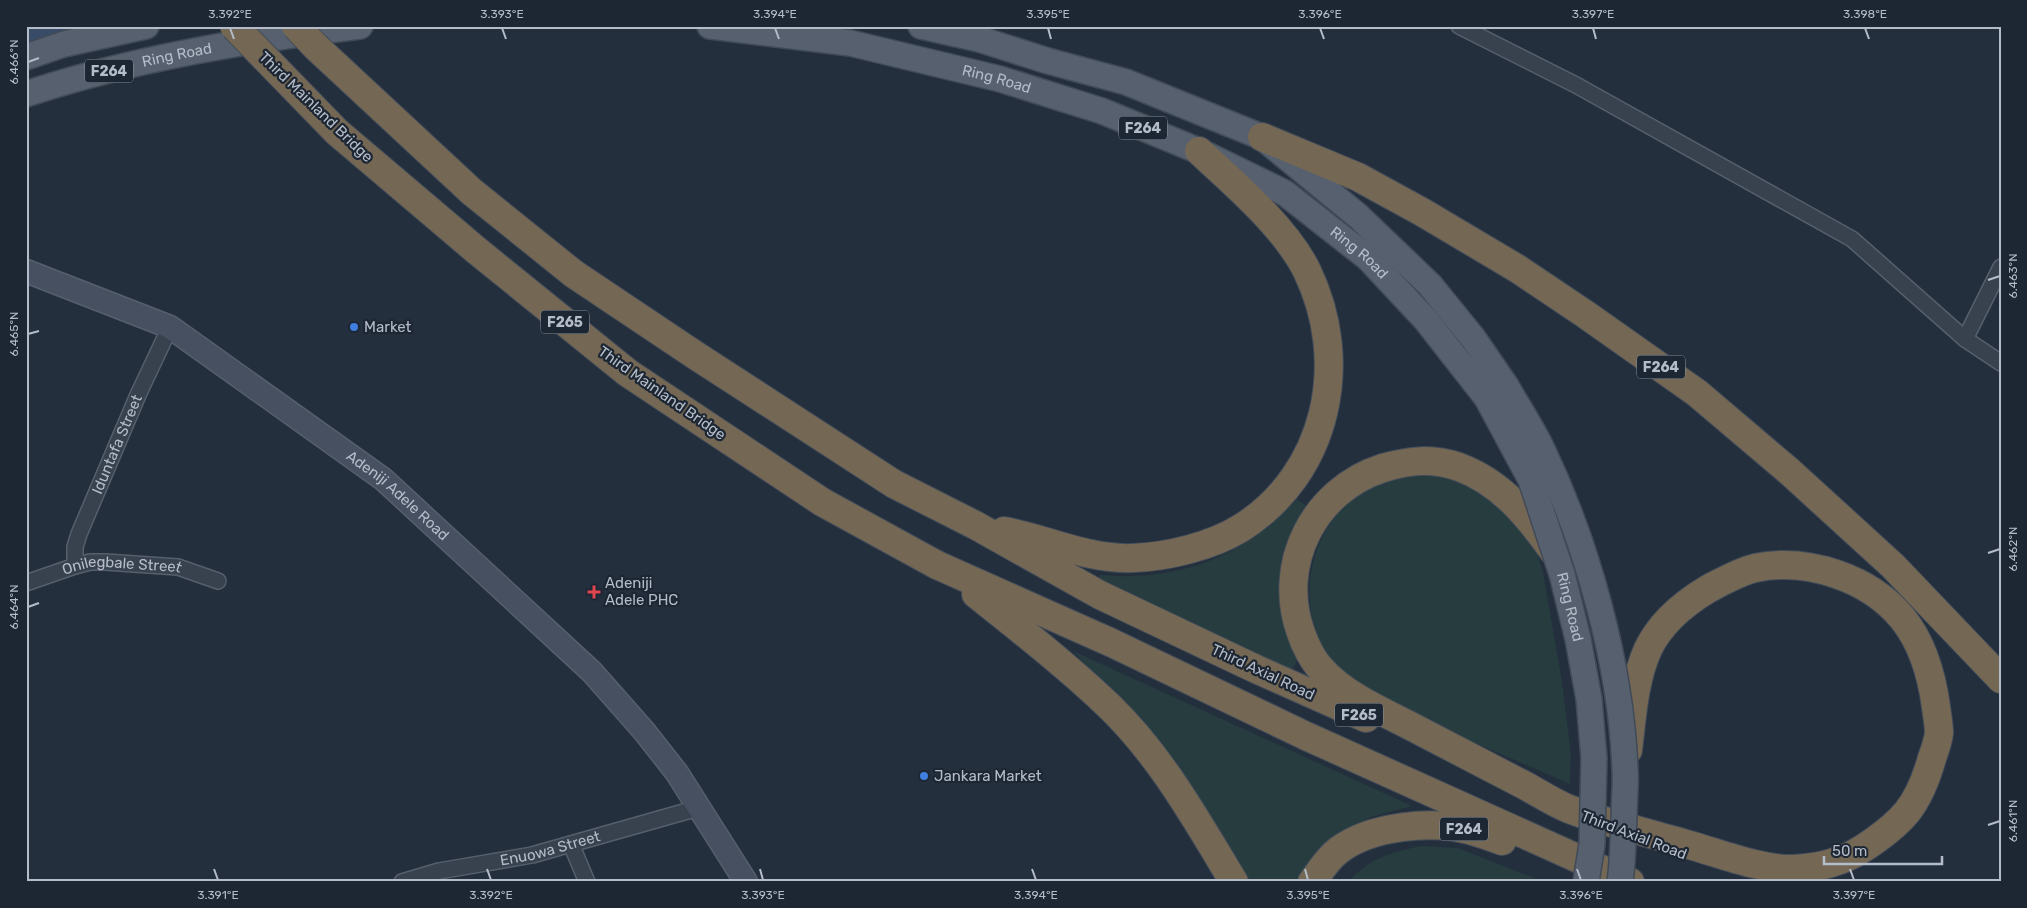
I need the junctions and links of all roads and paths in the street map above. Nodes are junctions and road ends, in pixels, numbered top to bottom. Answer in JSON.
{"nodes":[{"id":1,"x":146,"y":26,"type":"edge"},
{"id":2,"x":234,"y":26,"type":"edge"},
{"id":3,"x":296,"y":26,"type":"edge"},
{"id":4,"x":360,"y":26,"type":"edge"},
{"id":5,"x":710,"y":26,"type":"edge"},
{"id":6,"x":921,"y":26,"type":"edge"},
{"id":7,"x":1459,"y":26,"type":"edge"},
{"id":8,"x":26,"y":57,"type":"edge"},
{"id":9,"x":26,"y":94,"type":"edge"},
{"id":10,"x":1262,"y":137,"type":"junction"},
{"id":11,"x":1199,"y":151,"type":"junction"},
{"id":12,"x":2001,"y":267,"type":"edge"},
{"id":13,"x":26,"y":271,"type":"edge"},
{"id":14,"x":170,"y":327,"type":"junction"},
{"id":15,"x":1965,"y":339,"type":"junction"},
{"id":16,"x":2001,"y":363,"type":"edge"},
{"id":17,"x":1496,"y":392,"type":"junction"},
{"id":18,"x":975,"y":525,"type":"junction"},
{"id":19,"x":1555,"y":553,"type":"junction"},
{"id":20,"x":75,"y":566,"type":"junction"},
{"id":21,"x":940,"y":567,"type":"junction"},
{"id":22,"x":218,"y":581,"type":"dead end"},
{"id":23,"x":26,"y":583,"type":"edge"},
{"id":24,"x":2001,"y":679,"type":"edge"},
{"id":25,"x":1625,"y":769,"type":"junction"},
{"id":26,"x":698,"y":808,"type":"junction"},
{"id":27,"x":1568,"y":809,"type":"junction"},
{"id":28,"x":571,"y":844,"type":"junction"},
{"id":29,"x":402,"y":882,"type":"edge"},
{"id":30,"x":587,"y":882,"type":"edge"},
{"id":31,"x":746,"y":882,"type":"edge"},
{"id":32,"x":1234,"y":882,"type":"edge"},
{"id":33,"x":1312,"y":882,"type":"edge"},
{"id":34,"x":1586,"y":882,"type":"edge"},
{"id":35,"x":1620,"y":882,"type":"edge"},
{"id":36,"x":1629,"y":882,"type":"edge"},
{"id":37,"x":1754,"y":882,"type":"edge"}],
"edges":[{"from":1,"to":8,"type":"main road","number":"F264"},
{"from":2,"to":21,"type":"highway","name":"Third Mainland Bridge","number":"F265","bridge":true},
{"from":3,"to":18,"type":"highway","number":"F265","bridge":true},
{"from":4,"to":9,"type":"main road","name":"Ring Road","number":"F264"},
{"from":5,"to":11,"type":"main road","name":"Ring Road","number":"F264"},
{"from":6,"to":10,"type":"main road","number":"F264"},
{"from":7,"to":15,"type":"street"},
{"from":10,"to":17,"type":"main road"},
{"from":10,"to":24,"type":"highway","number":"F264"},
{"from":11,"to":17,"type":"main road","name":"Ring Road","number":"F264"},
{"from":11,"to":18,"type":"highway"},
{"from":12,"to":15,"type":"street"},
{"from":13,"to":14,"type":"street","name":"Adeniji Adele Road"},
{"from":14,"to":20,"type":"street","name":"Iduntafa Street"},
{"from":14,"to":26,"type":"street","name":"Adeniji Adele Road"},
{"from":15,"to":16,"type":"street"},
{"from":17,"to":19,"type":"main road","name":"Ring Road","number":"F264","bridge":true},
{"from":17,"to":25,"type":"main road","name":"Ring Road","bridge":true},
{"from":18,"to":27,"type":"highway","name":"Third Axial Road","number":"F265"},
{"from":19,"to":27,"type":"highway"},
{"from":19,"to":34,"type":"main road","name":"Ring Road","number":"F264","bridge":true},
{"from":20,"to":22,"type":"street","name":"Onilegbale Street"},
{"from":20,"to":23,"type":"street","name":"Onilegbale Street"},
{"from":21,"to":32,"type":"highway"},
{"from":21,"to":36,"type":"highway","number":"F265"},
{"from":25,"to":27,"type":"highway","bridge":true},
{"from":25,"to":35,"type":"main road","name":"Ring Road","bridge":true},
{"from":26,"to":28,"type":"street","name":"Enuowa Street"},
{"from":26,"to":31,"type":"street","name":"Adeniji Adele Road"},
{"from":27,"to":37,"type":"highway","name":"Third Axial Road","number":"F265"},
{"from":28,"to":29,"type":"street","name":"Enuowa Street"},
{"from":28,"to":30,"type":"street"},
{"from":33,"to":36,"type":"highway","number":"F264"}]}
